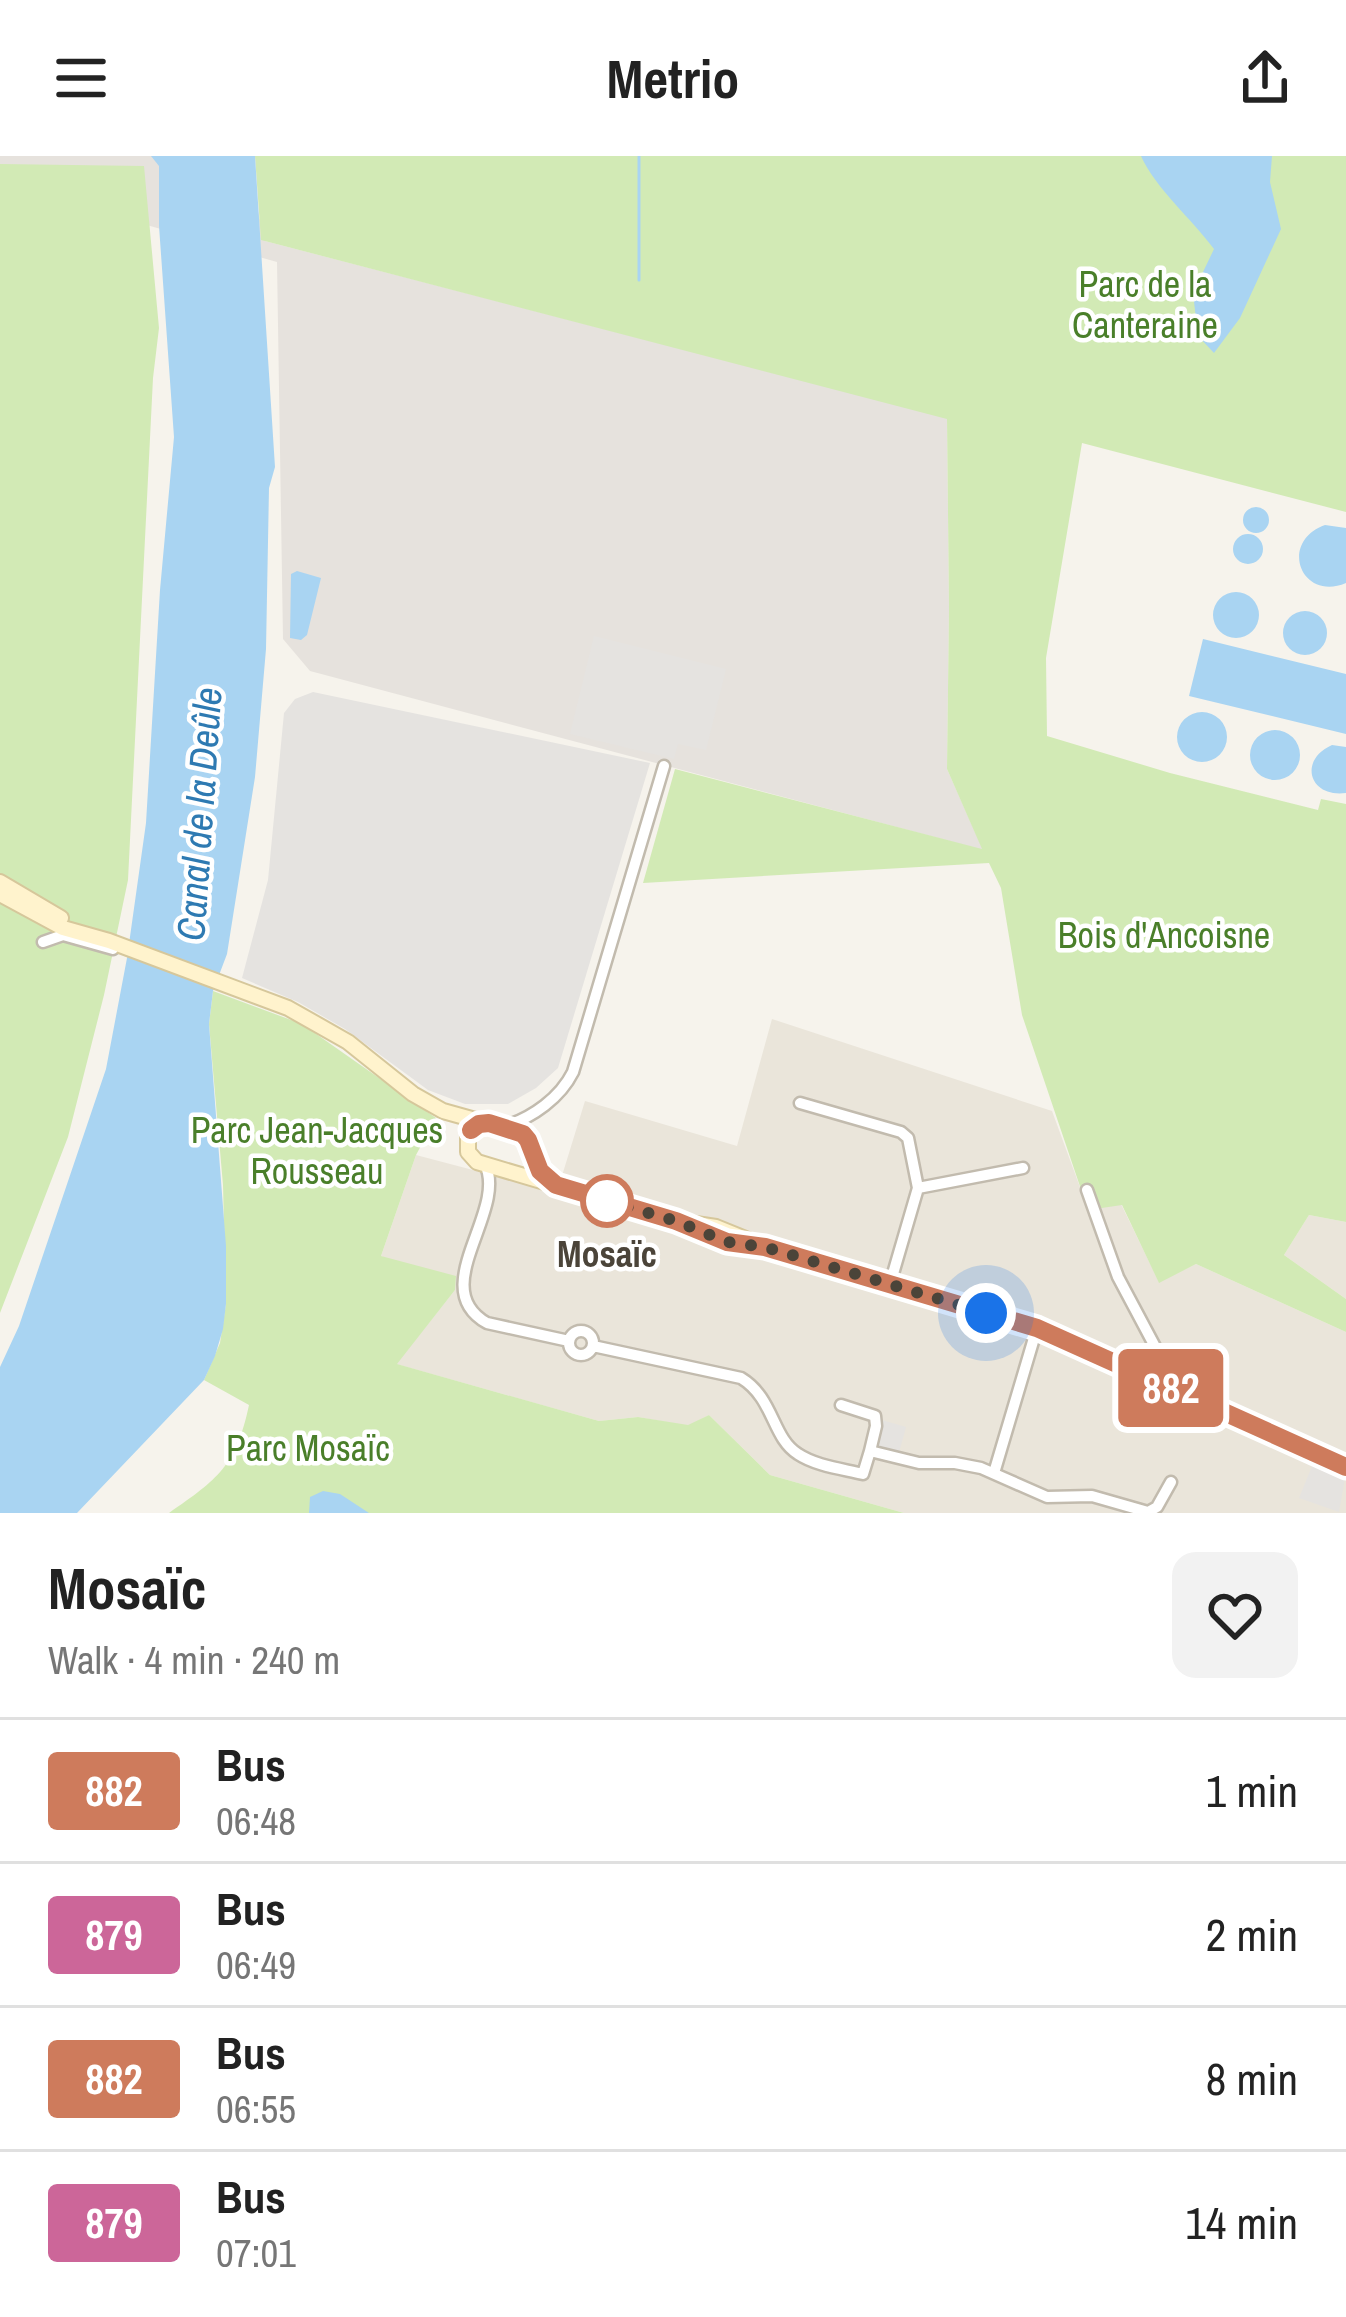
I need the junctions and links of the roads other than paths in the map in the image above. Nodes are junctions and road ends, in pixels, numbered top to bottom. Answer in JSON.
{"nodes":[{"id":1,"x":664,"y":766,"type":"dead end"},
{"id":2,"x":0,"y":882,"type":"edge"},
{"id":3,"x":0,"y":894,"type":"edge"},
{"id":4,"x":44,"y":941,"type":"dead end"},
{"id":5,"x":108,"y":944,"type":"junction"},
{"id":6,"x":246,"y":994,"type":"junction"},
{"id":7,"x":279,"y":1012,"type":"dead end"},
{"id":8,"x":800,"y":1102,"type":"dead end"},
{"id":9,"x":539,"y":1109,"type":"junction"},
{"id":10,"x":443,"y":1111,"type":"junction"},
{"id":11,"x":486,"y":1123,"type":"junction"},
{"id":12,"x":503,"y":1127,"type":"junction"},
{"id":13,"x":466,"y":1142,"type":"junction"},
{"id":14,"x":530,"y":1148,"type":"junction"},
{"id":15,"x":484,"y":1164,"type":"junction"},
{"id":16,"x":1023,"y":1168,"type":"dead end"},
{"id":17,"x":511,"y":1173,"type":"junction"},
{"id":18,"x":556,"y":1185,"type":"junction"},
{"id":19,"x":490,"y":1186,"type":"junction"},
{"id":20,"x":918,"y":1188,"type":"junction"},
{"id":21,"x":1087,"y":1190,"type":"dead end"},
{"id":22,"x":890,"y":1284,"type":"junction"},
{"id":23,"x":1037,"y":1328,"type":"junction"},
{"id":24,"x":1167,"y":1386,"type":"junction"},
{"id":25,"x":842,"y":1405,"type":"dead end"},
{"id":26,"x":870,"y":1451,"type":"junction"},
{"id":27,"x":1346,"y":1467,"type":"edge"},
{"id":28,"x":994,"y":1473,"type":"junction"},
{"id":29,"x":1171,"y":1482,"type":"dead end"}],
"edges":[{"from":1,"to":9,"type":"street"},
{"from":2,"to":5,"type":"street"},
{"from":3,"to":5,"type":"street"},
{"from":4,"to":5,"type":"street"},
{"from":5,"to":6,"type":"street"},
{"from":6,"to":7,"type":"street"},
{"from":6,"to":10,"type":"street"},
{"from":8,"to":20,"type":"street"},
{"from":9,"to":12,"type":"street"},
{"from":9,"to":14,"type":"street"},
{"from":10,"to":11,"type":"street"},
{"from":10,"to":13,"type":"street"},
{"from":11,"to":12,"type":"street"},
{"from":11,"to":13,"type":"street"},
{"from":12,"to":14,"type":"street"},
{"from":13,"to":15,"type":"street"},
{"from":14,"to":17,"type":"street"},
{"from":14,"to":18,"type":"street"},
{"from":15,"to":17,"type":"street"},
{"from":15,"to":19,"type":"street"},
{"from":16,"to":20,"type":"street"},
{"from":17,"to":18,"type":"street"},
{"from":17,"to":19,"type":"street"},
{"from":18,"to":22,"type":"street"},
{"from":19,"to":26,"type":"street"},
{"from":20,"to":22,"type":"street"},
{"from":21,"to":24,"type":"street"},
{"from":22,"to":23,"type":"street"},
{"from":23,"to":24,"type":"street"},
{"from":23,"to":28,"type":"street"},
{"from":24,"to":27,"type":"street"},
{"from":25,"to":26,"type":"street"},
{"from":26,"to":28,"type":"street"},
{"from":28,"to":29,"type":"street"}]}
